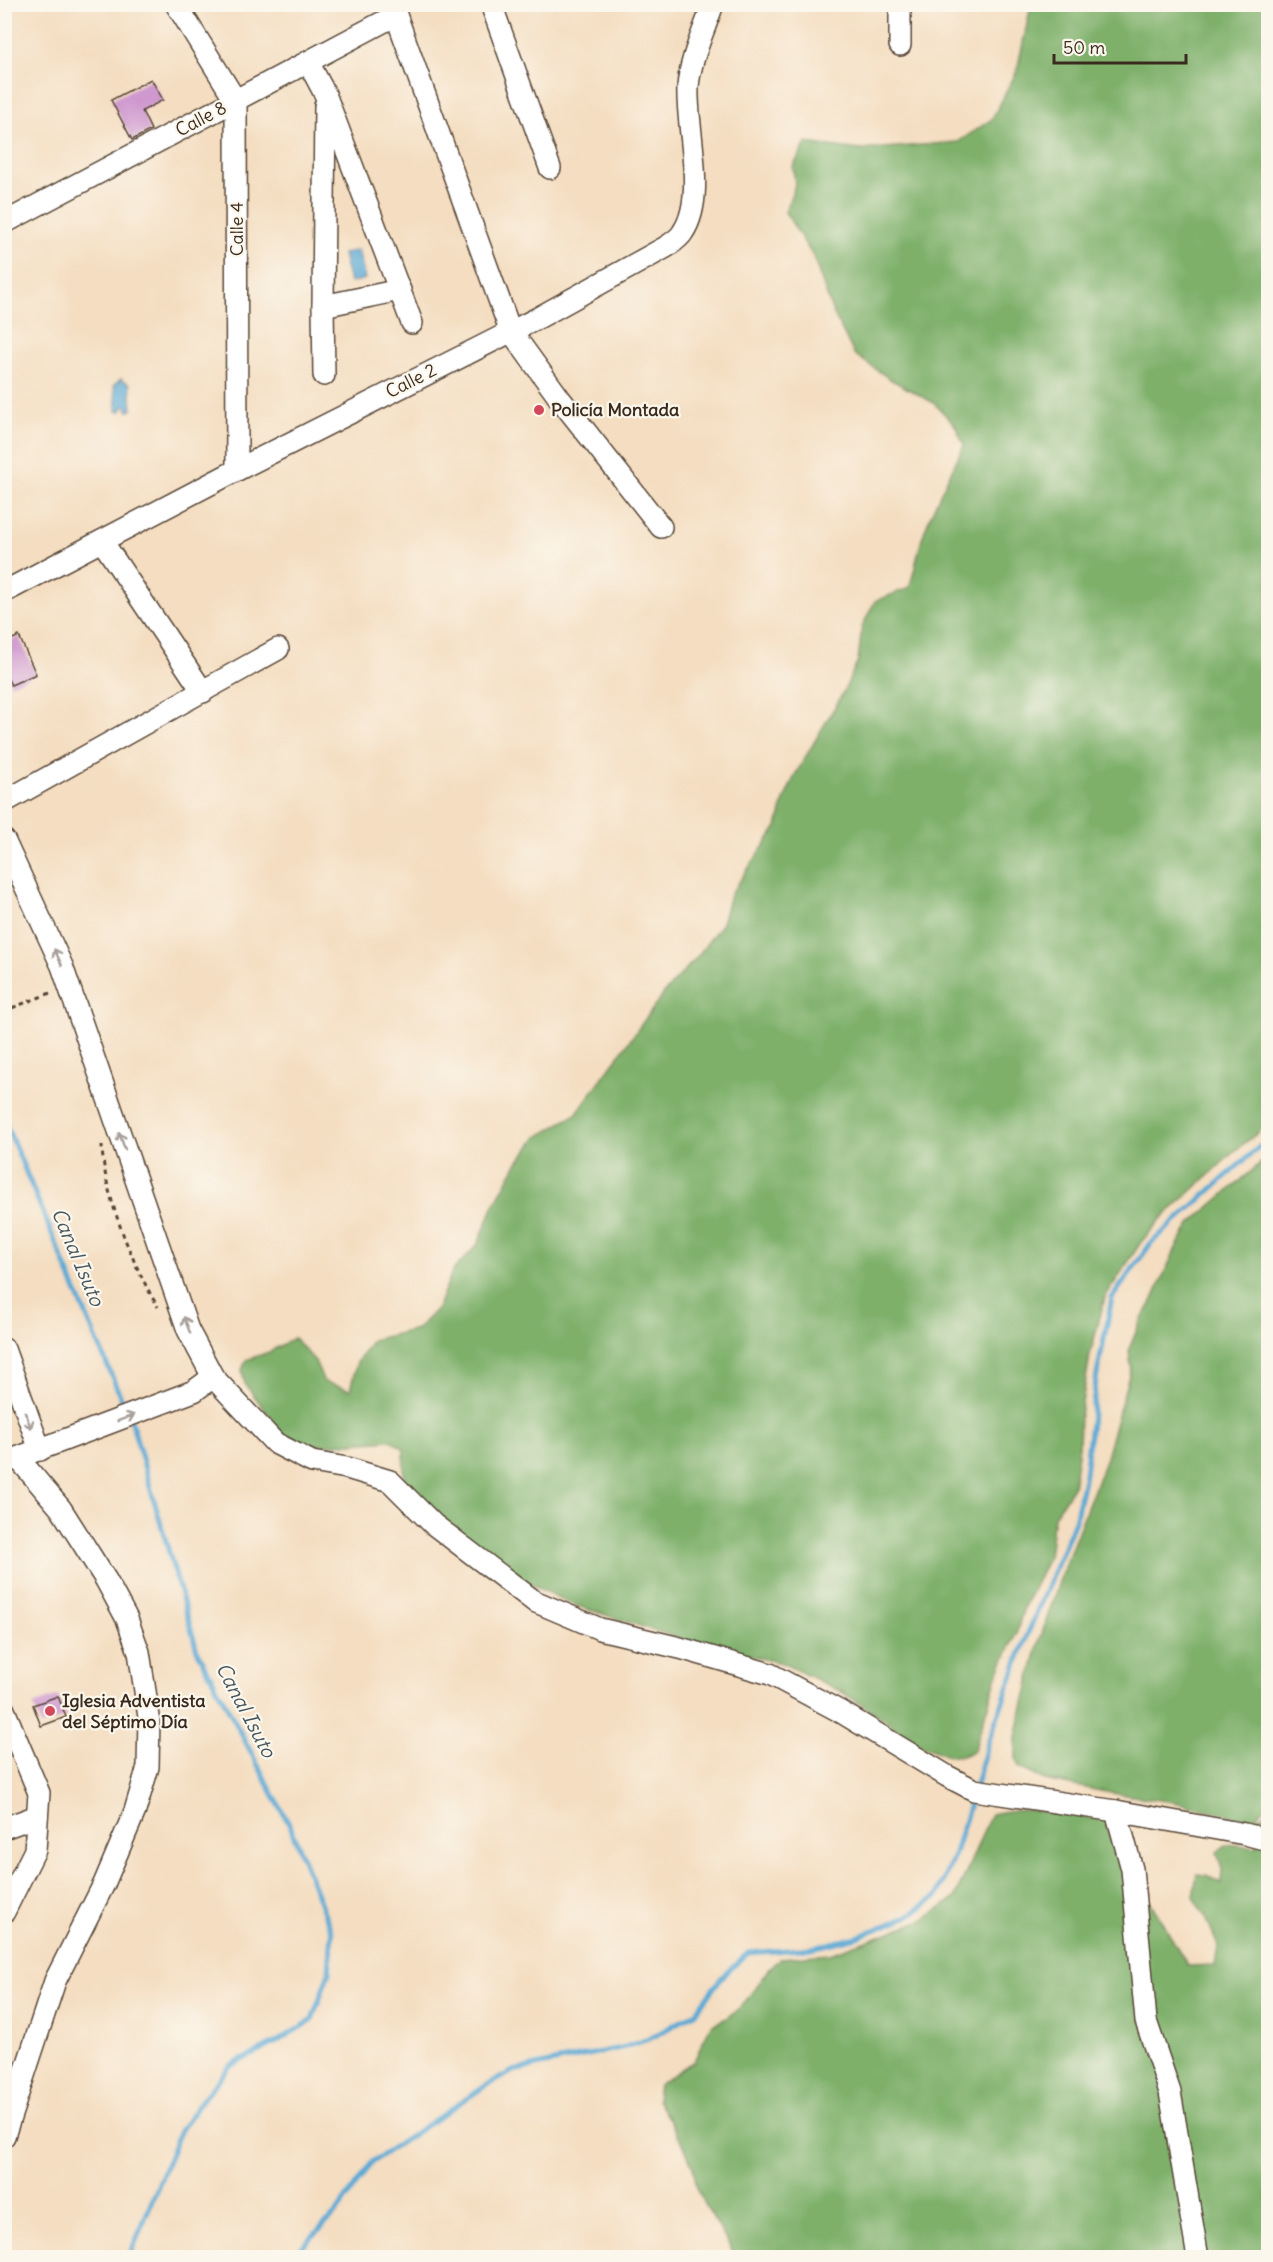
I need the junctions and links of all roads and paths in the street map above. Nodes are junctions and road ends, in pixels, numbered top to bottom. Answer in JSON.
{"nodes":[{"id":1,"x":176,"y":4,"type":"edge"},
{"id":2,"x":491,"y":4,"type":"edge"},
{"id":3,"x":713,"y":4,"type":"edge"},
{"id":4,"x":900,"y":4,"type":"edge"},
{"id":5,"x":394,"y":10,"type":"edge"},
{"id":6,"x":900,"y":45,"type":"dead end"},
{"id":7,"x":308,"y":62,"type":"junction"},
{"id":8,"x":325,"y":94,"type":"junction"},
{"id":9,"x":236,"y":101,"type":"junction"},
{"id":10,"x":550,"y":168,"type":"dead end"},
{"id":11,"x":4,"y":223,"type":"edge"},
{"id":12,"x":400,"y":290,"type":"junction"},
{"id":13,"x":323,"y":306,"type":"junction"},
{"id":14,"x":412,"y":323,"type":"dead end"},
{"id":15,"x":510,"y":330,"type":"junction"},
{"id":16,"x":324,"y":375,"type":"dead end"},
{"id":17,"x":237,"y":470,"type":"junction"},
{"id":18,"x":661,"y":527,"type":"dead end"},
{"id":19,"x":102,"y":541,"type":"junction"},
{"id":20,"x":4,"y":592,"type":"edge"},
{"id":21,"x":278,"y":649,"type":"dead end"},
{"id":22,"x":203,"y":692,"type":"junction"},
{"id":23,"x":4,"y":802,"type":"edge"},
{"id":24,"x":4,"y":840,"type":"edge"},
{"id":25,"x":30,"y":1001,"type":"dead end"},
{"id":26,"x":4,"y":1011,"type":"edge"},
{"id":27,"x":4,"y":1349,"type":"edge"},
{"id":28,"x":213,"y":1377,"type":"junction"},
{"id":29,"x":40,"y":1450,"type":"junction"},
{"id":30,"x":11,"y":1460,"type":"edge"},
{"id":31,"x":4,"y":1710,"type":"edge"},
{"id":32,"x":1116,"y":1811,"type":"junction"},
{"id":33,"x":38,"y":1816,"type":"junction"},
{"id":34,"x":4,"y":1828,"type":"edge"},
{"id":35,"x":1269,"y":1840,"type":"edge"},
{"id":36,"x":4,"y":1912,"type":"edge"},
{"id":37,"x":4,"y":2136,"type":"edge"},
{"id":38,"x":1198,"y":2258,"type":"edge"}],
"edges":[{"from":1,"to":9,"type":"street"},
{"from":2,"to":10,"type":"street"},
{"from":3,"to":15,"type":"street","name":"Calle 2"},
{"from":4,"to":6,"type":"street"},
{"from":5,"to":7,"type":"street","name":"Calle 8"},
{"from":5,"to":15,"type":"street"},
{"from":7,"to":8,"type":"street"},
{"from":7,"to":9,"type":"street","name":"Calle 8"},
{"from":8,"to":12,"type":"street"},
{"from":8,"to":13,"type":"street"},
{"from":9,"to":11,"type":"street","name":"Calle 8"},
{"from":9,"to":17,"type":"street","name":"Calle 4"},
{"from":12,"to":13,"type":"street"},
{"from":12,"to":14,"type":"street"},
{"from":13,"to":16,"type":"street"},
{"from":15,"to":17,"type":"street","name":"Calle 2"},
{"from":15,"to":18,"type":"street"},
{"from":17,"to":19,"type":"street","name":"Calle 2"},
{"from":19,"to":20,"type":"street","name":"Calle 2"},
{"from":19,"to":22,"type":"street"},
{"from":21,"to":22,"type":"street"},
{"from":22,"to":23,"type":"street"},
{"from":28,"to":24,"type":"street","one_way":true},
{"from":25,"to":26,"type":"path"},
{"from":27,"to":29,"type":"street","one_way":true},
{"from":29,"to":28,"type":"street","one_way":true},
{"from":28,"to":32,"type":"street"},
{"from":29,"to":30,"type":"street"},
{"from":30,"to":37,"type":"street"},
{"from":31,"to":33,"type":"street"},
{"from":32,"to":35,"type":"street"},
{"from":32,"to":38,"type":"street"},
{"from":33,"to":34,"type":"street"},
{"from":33,"to":36,"type":"street"}]}
